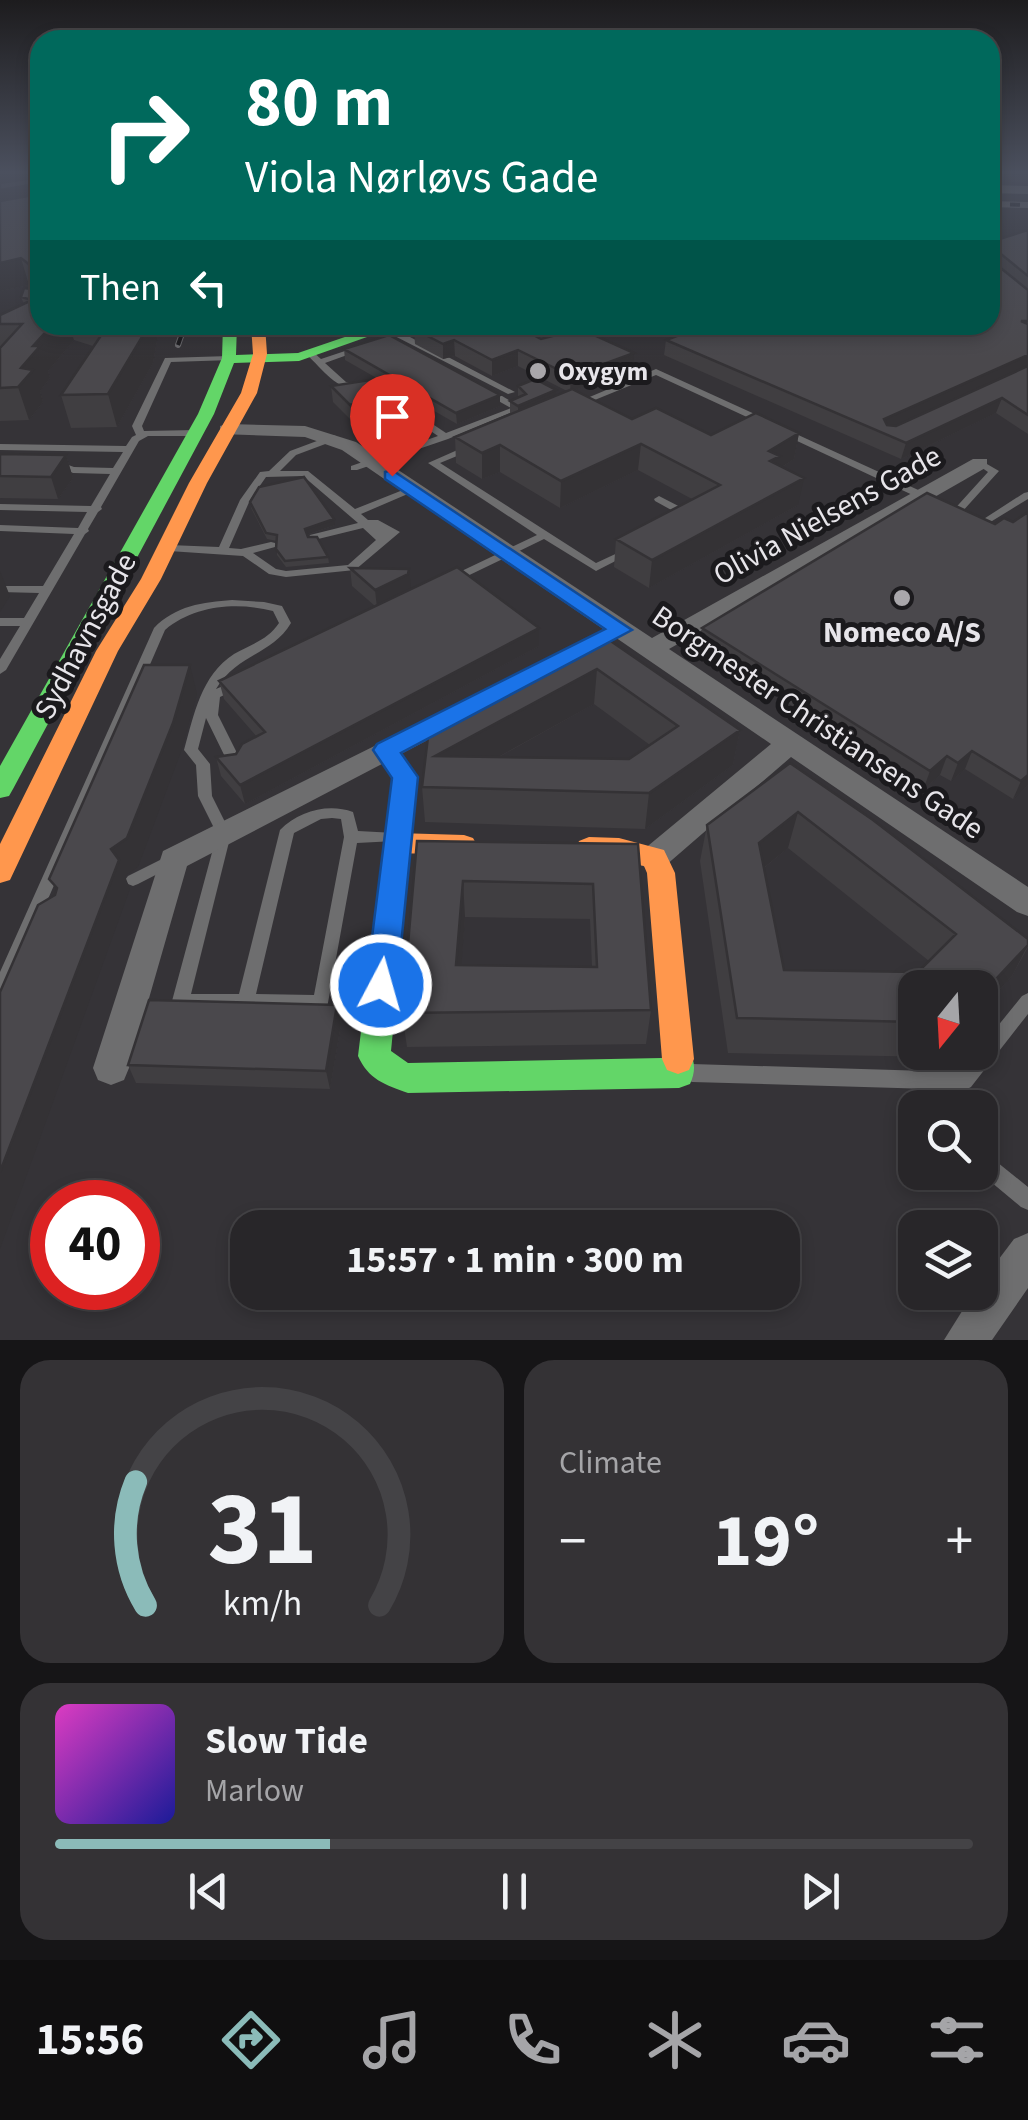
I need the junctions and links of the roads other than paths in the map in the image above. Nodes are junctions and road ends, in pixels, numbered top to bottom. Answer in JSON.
{"nodes":[{"id":1,"x":229,"y":335,"type":"edge"},
{"id":2,"x":322,"y":335,"type":"edge"},
{"id":3,"x":357,"y":335,"type":"edge"},
{"id":4,"x":366,"y":335,"type":"edge"},
{"id":5,"x":383,"y":335,"type":"edge"},
{"id":6,"x":384,"y":335,"type":"edge"},
{"id":7,"x":259,"y":346,"type":"edge"},
{"id":8,"x":316,"y":348,"type":"junction"},
{"id":9,"x":228,"y":358,"type":"junction"},
{"id":10,"x":511,"y":392,"type":"dead end"},
{"id":11,"x":570,"y":407,"type":"edge"},
{"id":12,"x":766,"y":423,"type":"junction"},
{"id":13,"x":227,"y":430,"type":"junction"},
{"id":14,"x":748,"y":431,"type":"edge"},
{"id":15,"x":196,"y":432,"type":"junction"},
{"id":16,"x":141,"y":435,"type":"junction"},
{"id":17,"x":444,"y":437,"type":"junction"},
{"id":18,"x":318,"y":439,"type":"junction"},
{"id":19,"x":484,"y":442,"type":"edge"},
{"id":20,"x":0,"y":447,"type":"edge"},
{"id":21,"x":130,"y":449,"type":"junction"},
{"id":22,"x":38,"y":463,"type":"edge"},
{"id":23,"x":980,"y":463,"type":"joint"},
{"id":24,"x":362,"y":465,"type":"junction"},
{"id":25,"x":118,"y":471,"type":"junction"},
{"id":26,"x":272,"y":474,"type":"junction"},
{"id":27,"x":403,"y":492,"type":"junction"},
{"id":28,"x":922,"y":496,"type":"junction"},
{"id":29,"x":1028,"y":496,"type":"edge"},
{"id":30,"x":659,"y":499,"type":"dead end"},
{"id":31,"x":0,"y":507,"type":"edge"},
{"id":32,"x":97,"y":509,"type":"junction"},
{"id":33,"x":354,"y":512,"type":"junction"},
{"id":34,"x":677,"y":526,"type":"edge"},
{"id":35,"x":366,"y":527,"type":"junction"},
{"id":36,"x":0,"y":528,"type":"edge"},
{"id":37,"x":84,"y":532,"type":"junction"},
{"id":38,"x":545,"y":535,"type":"junction"},
{"id":39,"x":315,"y":539,"type":"edge"},
{"id":40,"x":382,"y":540,"type":"junction"},
{"id":41,"x":645,"y":542,"type":"edge"},
{"id":42,"x":166,"y":548,"type":"junction"},
{"id":43,"x":273,"y":548,"type":"edge"},
{"id":44,"x":222,"y":550,"type":"junction"},
{"id":45,"x":246,"y":554,"type":"junction"},
{"id":46,"x":499,"y":558,"type":"junction"},
{"id":47,"x":447,"y":582,"type":"edge"},
{"id":48,"x":0,"y":589,"type":"edge"},
{"id":49,"x":48,"y":590,"type":"junction"},
{"id":50,"x":0,"y":622,"type":"edge"},
{"id":51,"x":29,"y":622,"type":"junction"},
{"id":52,"x":621,"y":630,"type":"junction"},
{"id":53,"x":590,"y":646,"type":"edge"},
{"id":54,"x":651,"y":650,"type":"junction"},
{"id":55,"x":0,"y":670,"type":"edge"},
{"id":56,"x":245,"y":681,"type":"edge"},
{"id":57,"x":488,"y":698,"type":"edge"},
{"id":58,"x":790,"y":743,"type":"junction"},
{"id":59,"x":386,"y":750,"type":"junction"},
{"id":60,"x":236,"y":764,"type":"edge"},
{"id":61,"x":0,"y":789,"type":"edge"},
{"id":62,"x":224,"y":834,"type":"junction"},
{"id":63,"x":351,"y":837,"type":"junction"},
{"id":64,"x":397,"y":840,"type":"junction"},
{"id":65,"x":490,"y":846,"type":"edge"},
{"id":66,"x":563,"y":847,"type":"edge"},
{"id":67,"x":654,"y":858,"type":"junction"},
{"id":68,"x":174,"y":859,"type":"junction"},
{"id":69,"x":2,"y":863,"type":"edge"},
{"id":70,"x":133,"y":880,"type":"dead end"},
{"id":71,"x":1028,"y":902,"type":"edge"},
{"id":72,"x":48,"y":924,"type":"edge"},
{"id":73,"x":24,"y":936,"type":"junction"},
{"id":74,"x":0,"y":991,"type":"edge"},
{"id":75,"x":1028,"y":1001,"type":"edge"},
{"id":76,"x":246,"y":1002,"type":"junction"},
{"id":77,"x":112,"y":1068,"type":"dead end"},
{"id":78,"x":679,"y":1073,"type":"junction"},
{"id":79,"x":998,"y":1176,"type":"edge"},
{"id":80,"x":1028,"y":1200,"type":"edge"},
{"id":81,"x":1028,"y":1253,"type":"edge"},
{"id":82,"x":966,"y":1340,"type":"edge"}],
"edges":[{"from":1,"to":9,"type":"street","name":"Sydhavnsgade"},
{"from":2,"to":8,"type":"lane"},
{"from":3,"to":7,"type":"street"},
{"from":4,"to":8,"type":"street"},
{"from":5,"to":17,"type":"lane"},
{"from":6,"to":10,"type":"lane"},
{"from":7,"to":8,"type":"street"},
{"from":7,"to":9,"type":"street"},
{"from":7,"to":13,"type":"street","name":"Sydhavnsgade"},
{"from":8,"to":17,"type":"lane"},
{"from":9,"to":15,"type":"street","name":"Sydhavnsgade"},
{"from":9,"to":16,"type":"lane"},
{"from":11,"to":12,"type":"lane"},
{"from":12,"to":14,"type":"lane"},
{"from":12,"to":28,"type":"lane"},
{"from":13,"to":15,"type":"street","name":"Borgmester Christiansens Gade"},
{"from":13,"to":18,"type":"street","name":"Borgmester Christiansens Gade"},
{"from":13,"to":42,"type":"street","name":"Sydhavnsgade"},
{"from":15,"to":16,"type":"lane"},
{"from":15,"to":61,"type":"street","name":"Sydhavnsgade"},
{"from":16,"to":21,"type":"lane"},
{"from":17,"to":24,"type":"lane"},
{"from":18,"to":24,"type":"street","name":"Borgmester Christiansens Gade"},
{"from":18,"to":26,"type":"lane"},
{"from":19,"to":38,"type":"lane"},
{"from":20,"to":21,"type":"lane"},
{"from":21,"to":25,"type":"lane"},
{"from":22,"to":25,"type":"lane"},
{"from":23,"to":28,"type":"street","name":"Olivia Nielsens Gade"},
{"from":23,"to":29,"type":"lane"},
{"from":24,"to":27,"type":"street","name":"Borgmester Christiansens Gade"},
{"from":25,"to":32,"type":"lane"},
{"from":26,"to":33,"type":"lane"},
{"from":26,"to":44,"type":"lane"},
{"from":27,"to":33,"type":"lane"},
{"from":27,"to":46,"type":"street","name":"Borgmester Christiansens Gade"},
{"from":28,"to":54,"type":"street","name":"Olivia Nielsens Gade"},
{"from":30,"to":34,"type":"lane"},
{"from":31,"to":32,"type":"lane"},
{"from":32,"to":37,"type":"lane"},
{"from":33,"to":35,"type":"lane"},
{"from":35,"to":39,"type":"lane"},
{"from":35,"to":40,"type":"lane"},
{"from":35,"to":40,"type":"lane"},
{"from":36,"to":37,"type":"lane"},
{"from":37,"to":49,"type":"lane"},
{"from":38,"to":41,"type":"lane"},
{"from":38,"to":46,"type":"lane"},
{"from":40,"to":45,"type":"lane"},
{"from":42,"to":44,"type":"lane"},
{"from":42,"to":69,"type":"street","name":"Sydhavnsgade"},
{"from":43,"to":45,"type":"lane"},
{"from":44,"to":45,"type":"lane"},
{"from":46,"to":47,"type":"lane"},
{"from":46,"to":52,"type":"street","name":"Borgmester Christiansens Gade"},
{"from":48,"to":49,"type":"lane"},
{"from":49,"to":51,"type":"lane"},
{"from":50,"to":51,"type":"lane"},
{"from":51,"to":55,"type":"lane"},
{"from":52,"to":53,"type":"street"},
{"from":52,"to":54,"type":"street","name":"Borgmester Christiansens Gade"},
{"from":54,"to":58,"type":"street","name":"Borgmester Christiansens Gade"},
{"from":56,"to":60,"type":"lane"},
{"from":57,"to":59,"type":"street"},
{"from":58,"to":67,"type":"street"},
{"from":58,"to":71,"type":"street","name":"Borgmester Christiansens Gade"},
{"from":59,"to":62,"type":"street"},
{"from":59,"to":64,"type":"street"},
{"from":62,"to":68,"type":"street"},
{"from":62,"to":73,"type":"lane"},
{"from":62,"to":76,"type":"lane"},
{"from":63,"to":64,"type":"lane"},
{"from":63,"to":76,"type":"lane"},
{"from":63,"to":76,"type":"lane"},
{"from":64,"to":65,"type":"street"},
{"from":64,"to":78,"type":"street"},
{"from":66,"to":67,"type":"street"},
{"from":67,"to":78,"type":"street"},
{"from":68,"to":70,"type":"lane"},
{"from":68,"to":77,"type":"street"},
{"from":72,"to":73,"type":"lane"},
{"from":73,"to":74,"type":"lane"},
{"from":75,"to":78,"type":"lane"},
{"from":79,"to":80,"type":"lane"},
{"from":81,"to":82,"type":"street"}]}
